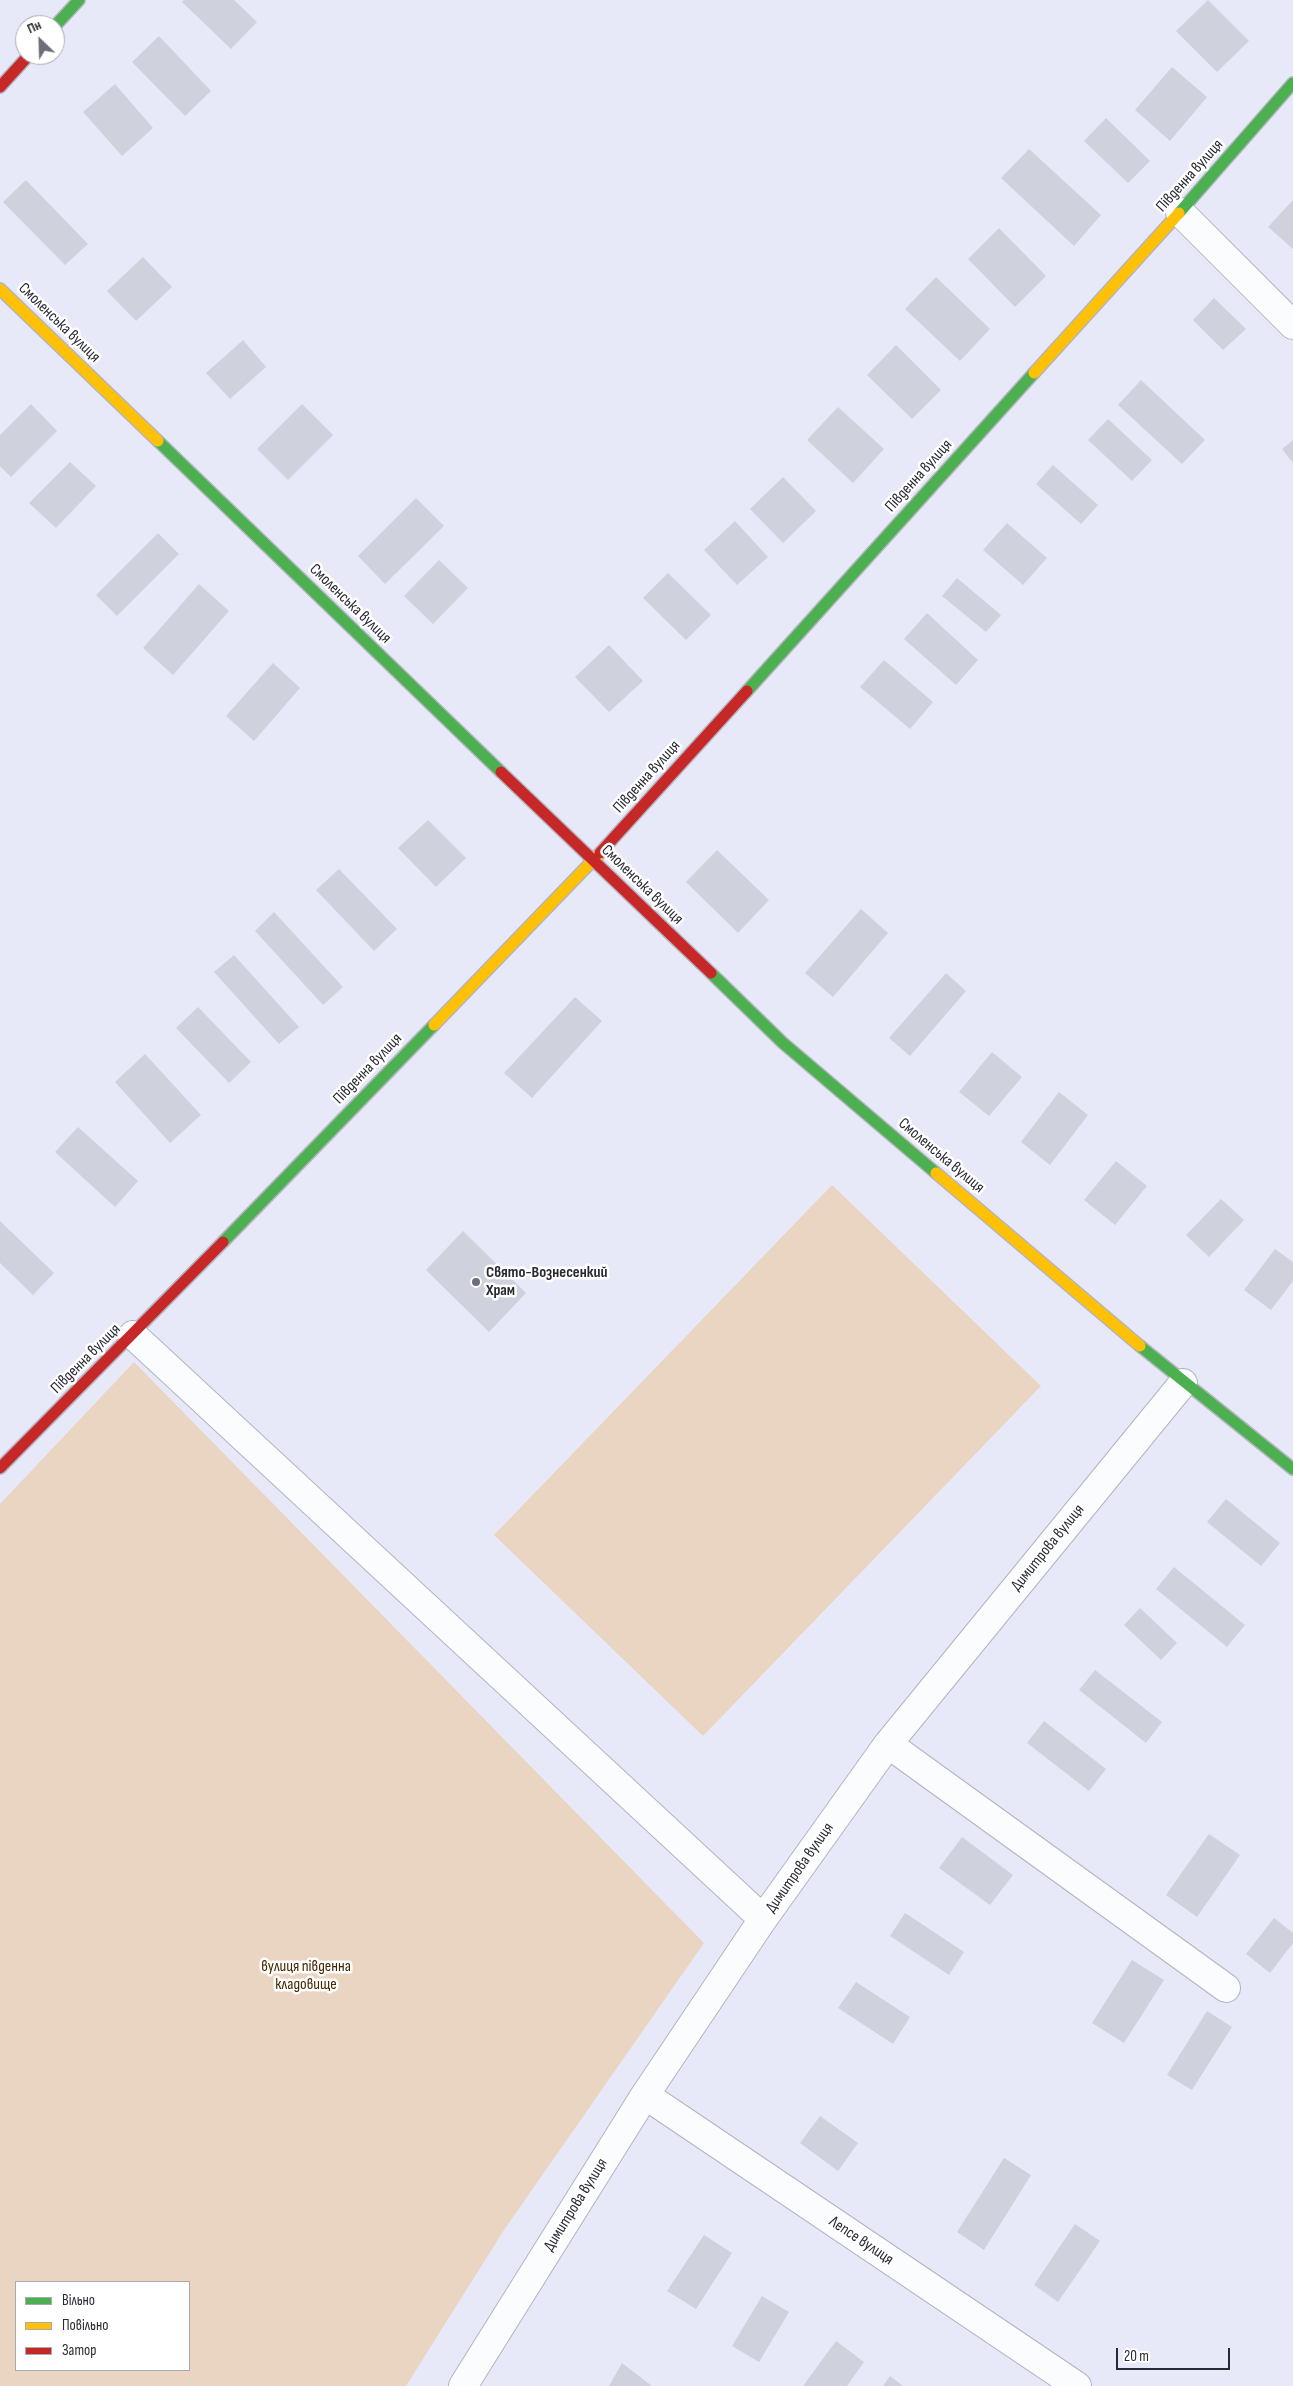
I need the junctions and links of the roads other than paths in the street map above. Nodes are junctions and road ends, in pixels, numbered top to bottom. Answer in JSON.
{"nodes":[{"id":1,"x":79,"y":0,"type":"edge"},
{"id":2,"x":65,"y":15,"type":"edge"},
{"id":3,"x":20,"y":65,"type":"edge"},
{"id":4,"x":1293,"y":83,"type":"edge"},
{"id":5,"x":0,"y":87,"type":"edge"},
{"id":6,"x":1180,"y":212,"type":"junction"},
{"id":7,"x":0,"y":289,"type":"edge"},
{"id":8,"x":1293,"y":325,"type":"edge"},
{"id":9,"x":593,"y":860,"type":"junction"},
{"id":10,"x":133,"y":1335,"type":"junction"},
{"id":11,"x":1183,"y":1383,"type":"junction"},
{"id":12,"x":0,"y":1468,"type":"edge"},
{"id":13,"x":1293,"y":1469,"type":"edge"},
{"id":14,"x":888,"y":1744,"type":"junction"},
{"id":15,"x":763,"y":1919,"type":"junction"},
{"id":16,"x":1226,"y":1988,"type":"dead end"},
{"id":17,"x":645,"y":2095,"type":"junction"},
{"id":18,"x":463,"y":2386,"type":"edge"},
{"id":19,"x":1077,"y":2386,"type":"edge"}],
"edges":[{"from":1,"to":2,"type":"street"},
{"from":3,"to":5,"type":"street"},
{"from":4,"to":6,"type":"street","name":"Південна вулиця"},
{"from":6,"to":8,"type":"street"},
{"from":6,"to":9,"type":"street","name":"Південна вулиця"},
{"from":7,"to":9,"type":"street","name":"Смоленська вулиця"},
{"from":9,"to":10,"type":"street","name":"Південна вулиця"},
{"from":9,"to":11,"type":"street","name":"Смоленська вулиця"},
{"from":10,"to":12,"type":"street","name":"Південна вулиця"},
{"from":10,"to":15,"type":"street"},
{"from":11,"to":13,"type":"street","name":"Смоленська вулиця"},
{"from":11,"to":14,"type":"street","name":"Димитрова вулиця"},
{"from":14,"to":15,"type":"street","name":"Димитрова вулиця"},
{"from":14,"to":16,"type":"street"},
{"from":15,"to":17,"type":"street","name":"Димитрова вулиця"},
{"from":17,"to":18,"type":"street","name":"Димитрова вулиця"},
{"from":17,"to":19,"type":"street","name":"Лепсе вулиця"}]}
